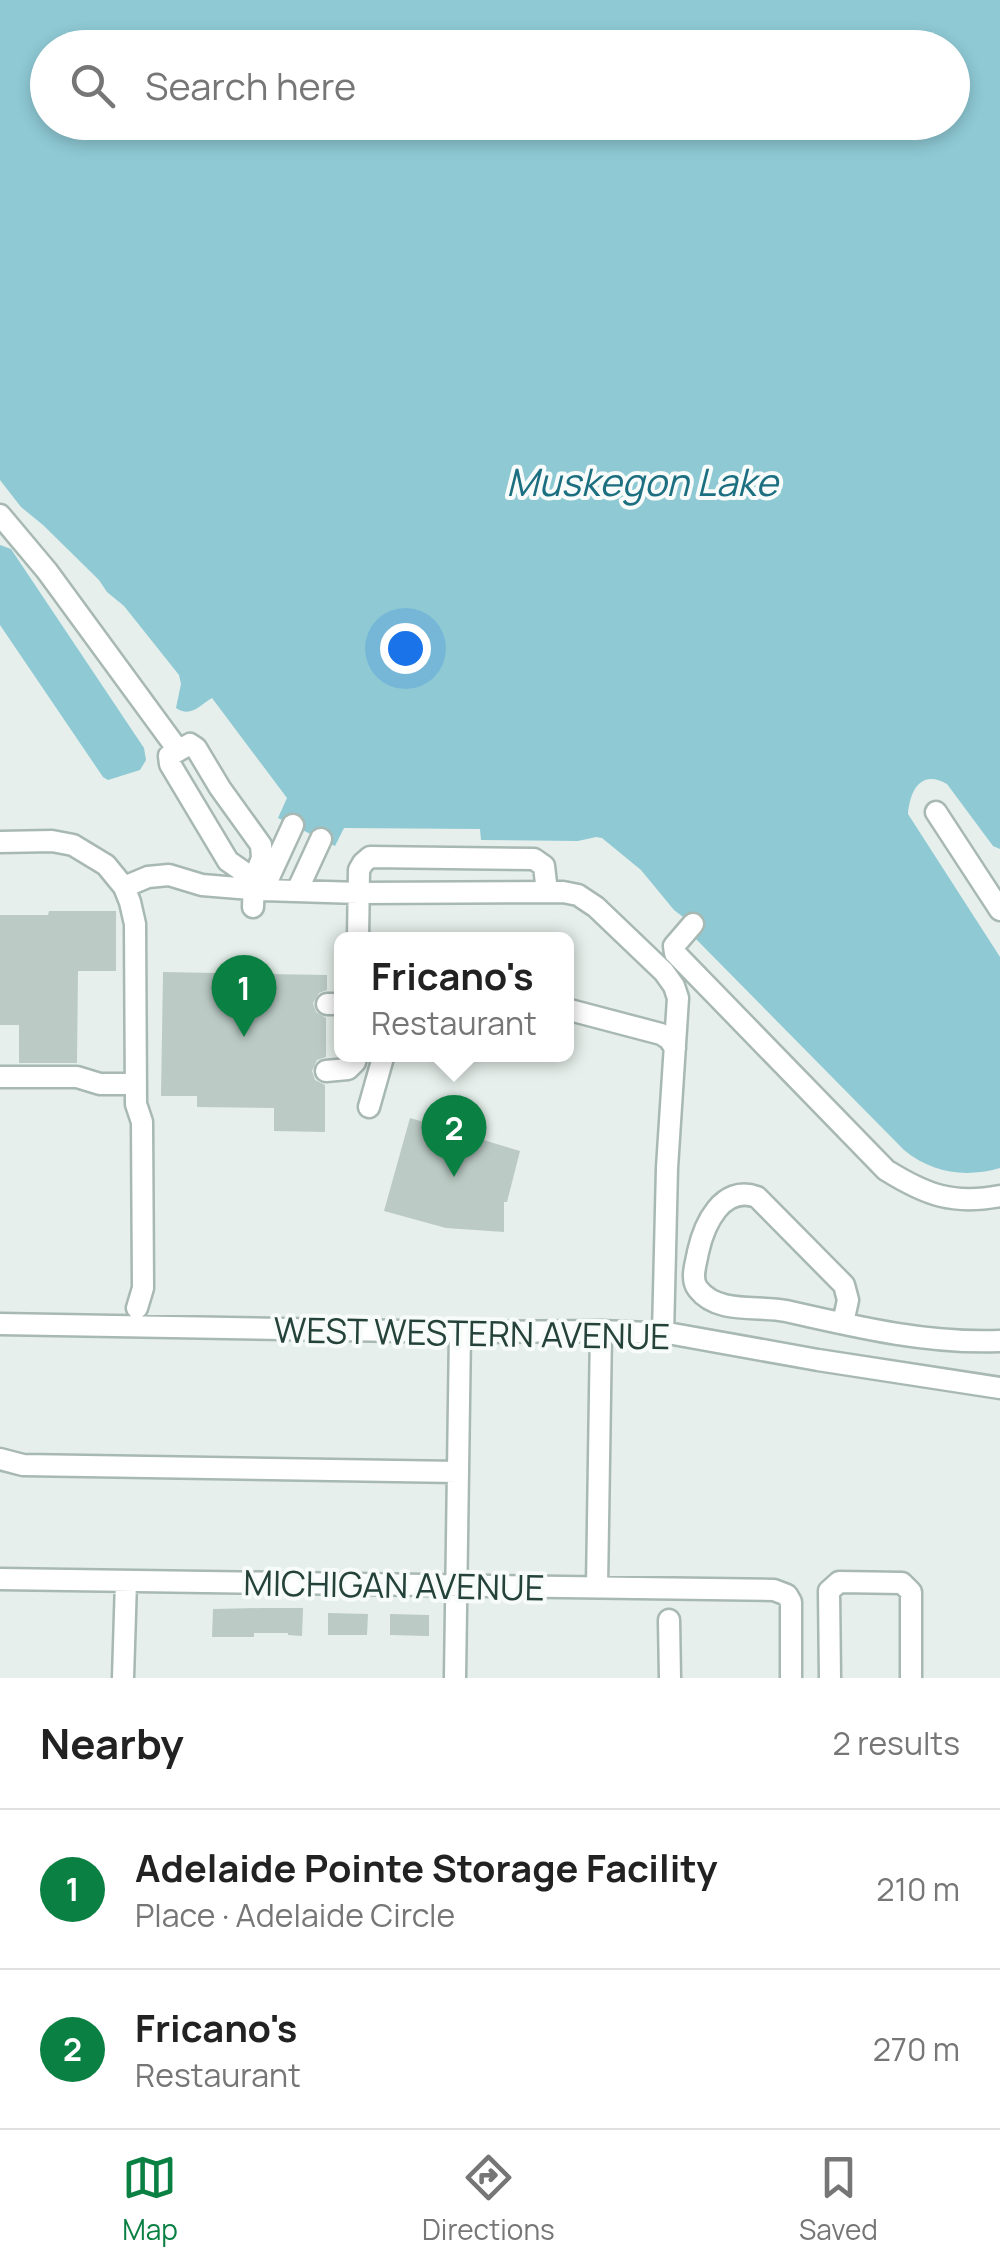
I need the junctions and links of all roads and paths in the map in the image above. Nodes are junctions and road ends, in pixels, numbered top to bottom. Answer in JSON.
{"nodes":[{"id":1,"x":0,"y":516,"type":"edge"},
{"id":2,"x":178,"y":750,"type":"junction"},
{"id":3,"x":936,"y":812,"type":"dead end"},
{"id":4,"x":292,"y":825,"type":"dead end"},
{"id":5,"x":321,"y":839,"type":"dead end"},
{"id":6,"x":0,"y":842,"type":"edge"},
{"id":7,"x":124,"y":887,"type":"junction"},
{"id":8,"x":297,"y":890,"type":"junction"},
{"id":9,"x":256,"y":891,"type":"junction"},
{"id":10,"x":546,"y":892,"type":"junction"},
{"id":11,"x":359,"y":893,"type":"junction"},
{"id":12,"x":1000,"y":910,"type":"edge"},
{"id":13,"x":692,"y":924,"type":"dead end"},
{"id":14,"x":358,"y":932,"type":"edge"},
{"id":15,"x":574,"y":1010,"type":"edge"},
{"id":16,"x":675,"y":1048,"type":"junction"},
{"id":17,"x":354,"y":1062,"type":"edge"},
{"id":18,"x":382,"y":1062,"type":"edge"},
{"id":19,"x":326,"y":1070,"type":"dead end"},
{"id":20,"x":0,"y":1077,"type":"edge"},
{"id":21,"x":136,"y":1094,"type":"junction"},
{"id":22,"x":369,"y":1108,"type":"dead end"},
{"id":23,"x":1000,"y":1196,"type":"edge"},
{"id":24,"x":137,"y":1317,"type":"junction"},
{"id":25,"x":0,"y":1324,"type":"edge"},
{"id":26,"x":844,"y":1324,"type":"junction"},
{"id":27,"x":601,"y":1331,"type":"junction"},
{"id":28,"x":460,"y":1332,"type":"junction"},
{"id":29,"x":663,"y":1334,"type":"junction"},
{"id":30,"x":1000,"y":1341,"type":"edge"},
{"id":31,"x":1000,"y":1388,"type":"edge"},
{"id":32,"x":0,"y":1458,"type":"edge"},
{"id":33,"x":458,"y":1472,"type":"junction"},
{"id":34,"x":0,"y":1579,"type":"edge"},
{"id":35,"x":126,"y":1581,"type":"junction"},
{"id":36,"x":457,"y":1586,"type":"junction"},
{"id":37,"x":597,"y":1587,"type":"junction"},
{"id":38,"x":669,"y":1620,"type":"dead end"},
{"id":39,"x":792,"y":1637,"type":"junction"},
{"id":40,"x":829,"y":1637,"type":"junction"},
{"id":41,"x":123,"y":1678,"type":"edge"},
{"id":42,"x":456,"y":1678,"type":"edge"},
{"id":43,"x":670,"y":1678,"type":"edge"},
{"id":44,"x":791,"y":1678,"type":"edge"},
{"id":45,"x":830,"y":1678,"type":"edge"},
{"id":46,"x":911,"y":1678,"type":"edge"}],
"edges":[{"from":1,"to":2,"type":"street"},
{"from":2,"to":9,"type":"street"},
{"from":2,"to":9,"type":"street"},
{"from":3,"to":12,"type":"street"},
{"from":4,"to":9,"type":"street"},
{"from":5,"to":8,"type":"street"},
{"from":6,"to":7,"type":"street"},
{"from":7,"to":9,"type":"street"},
{"from":7,"to":21,"type":"street"},
{"from":8,"to":9,"type":"street"},
{"from":8,"to":11,"type":"street"},
{"from":10,"to":11,"type":"street"},
{"from":10,"to":11,"type":"street"},
{"from":10,"to":16,"type":"street"},
{"from":11,"to":14,"type":"street"},
{"from":13,"to":23,"type":"street"},
{"from":15,"to":16,"type":"street"},
{"from":16,"to":29,"type":"street"},
{"from":17,"to":19,"type":"street"},
{"from":18,"to":22,"type":"street"},
{"from":20,"to":21,"type":"street"},
{"from":21,"to":24,"type":"street"},
{"from":24,"to":25,"type":"street","name":"WEST WESTERN AVENUE"},
{"from":24,"to":28,"type":"street","name":"WEST WESTERN AVENUE"},
{"from":26,"to":26,"type":"street"},
{"from":26,"to":30,"type":"street"},
{"from":27,"to":28,"type":"street","name":"WEST WESTERN AVENUE"},
{"from":27,"to":29,"type":"street","name":"WEST WESTERN AVENUE"},
{"from":27,"to":37,"type":"street"},
{"from":28,"to":33,"type":"street"},
{"from":29,"to":31,"type":"street","name":"WEST WESTERN AVENUE"},
{"from":32,"to":33,"type":"street"},
{"from":33,"to":36,"type":"street"},
{"from":34,"to":35,"type":"street","name":"MICHIGAN AVENUE"},
{"from":35,"to":36,"type":"street","name":"MICHIGAN AVENUE"},
{"from":35,"to":41,"type":"street"},
{"from":36,"to":37,"type":"street","name":"MICHIGAN AVENUE"},
{"from":36,"to":42,"type":"street"},
{"from":37,"to":39,"type":"street","name":"MICHIGAN AVENUE"},
{"from":38,"to":43,"type":"street"},
{"from":39,"to":40,"type":"street"},
{"from":39,"to":44,"type":"street"},
{"from":40,"to":45,"type":"street"},
{"from":40,"to":46,"type":"street"}]}
